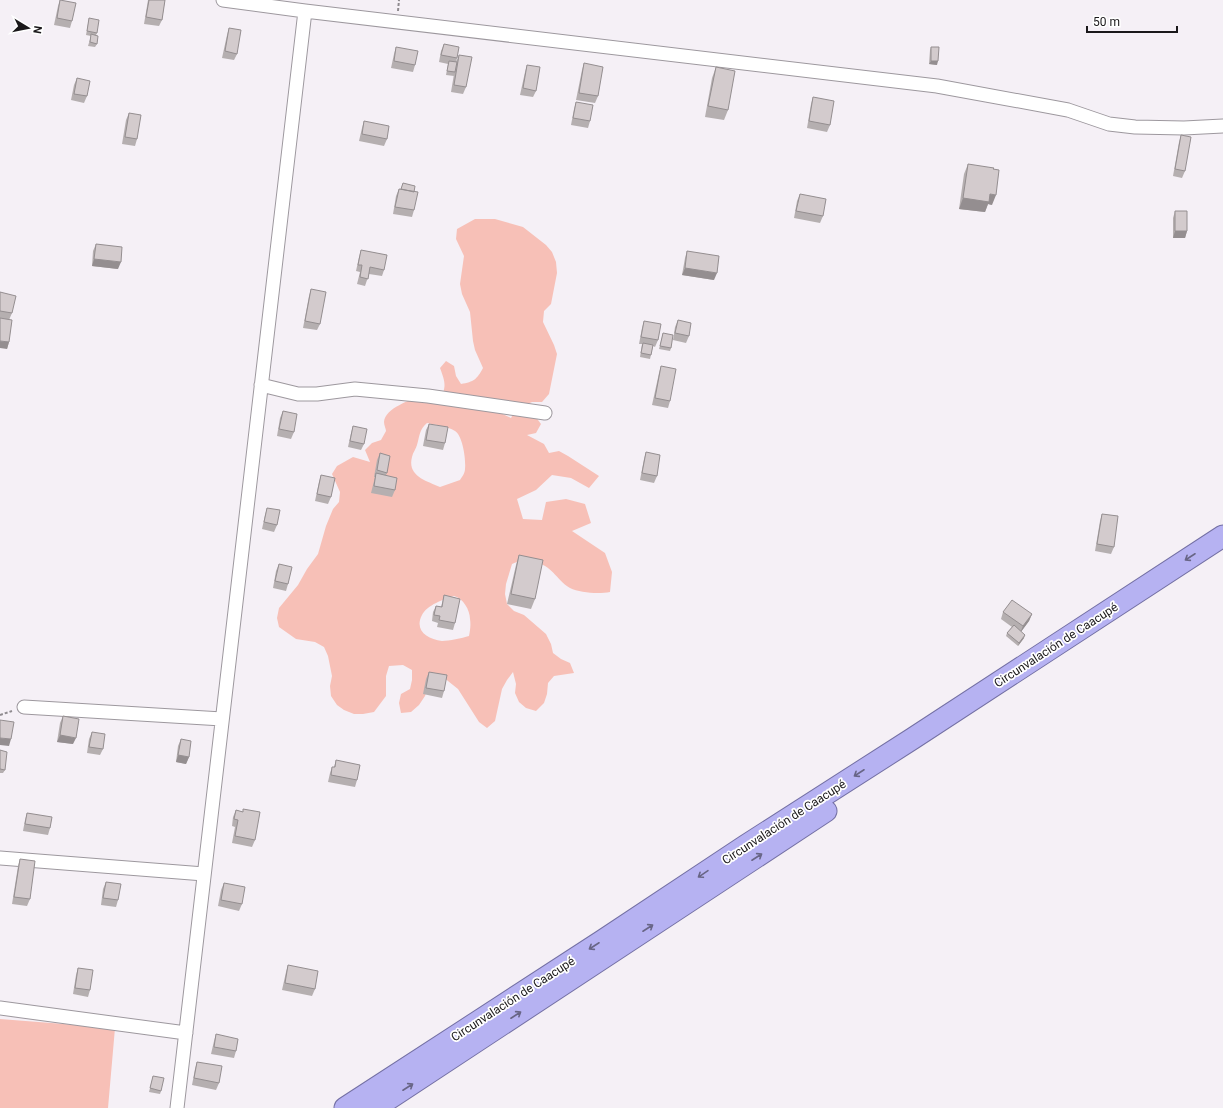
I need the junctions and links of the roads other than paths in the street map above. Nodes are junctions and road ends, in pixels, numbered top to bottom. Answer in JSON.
{"nodes":[{"id":1,"x":223,"y":0,"type":"edge"},
{"id":2,"x":305,"y":11,"type":"junction"},
{"id":3,"x":1223,"y":126,"type":"edge"},
{"id":4,"x":261,"y":385,"type":"junction"},
{"id":5,"x":545,"y":413,"type":"dead end"},
{"id":6,"x":1223,"y":536,"type":"edge"},
{"id":7,"x":1223,"y":553,"type":"edge"},
{"id":8,"x":24,"y":707,"type":"dead end"},
{"id":9,"x":222,"y":719,"type":"junction"},
{"id":10,"x":0,"y":858,"type":"edge"},
{"id":11,"x":204,"y":874,"type":"junction"},
{"id":12,"x":0,"y":1008,"type":"edge"},
{"id":13,"x":186,"y":1033,"type":"junction"},
{"id":14,"x":177,"y":1108,"type":"edge"},
{"id":15,"x":345,"y":1108,"type":"edge"},
{"id":16,"x":375,"y":1108,"type":"edge"}],
"edges":[{"from":1,"to":2,"type":"street"},
{"from":2,"to":3,"type":"street"},
{"from":2,"to":4,"type":"street"},
{"from":4,"to":5,"type":"street"},
{"from":4,"to":9,"type":"street"},
{"from":6,"to":15,"type":"highway","name":"Circunvalación de Caacupé","one_way":true},
{"from":16,"to":7,"type":"highway","name":"Circunvalación de Caacupé","one_way":true},
{"from":8,"to":9,"type":"street"},
{"from":9,"to":11,"type":"street"},
{"from":10,"to":11,"type":"street"},
{"from":11,"to":13,"type":"street"},
{"from":12,"to":13,"type":"street"},
{"from":13,"to":14,"type":"street"}]}
